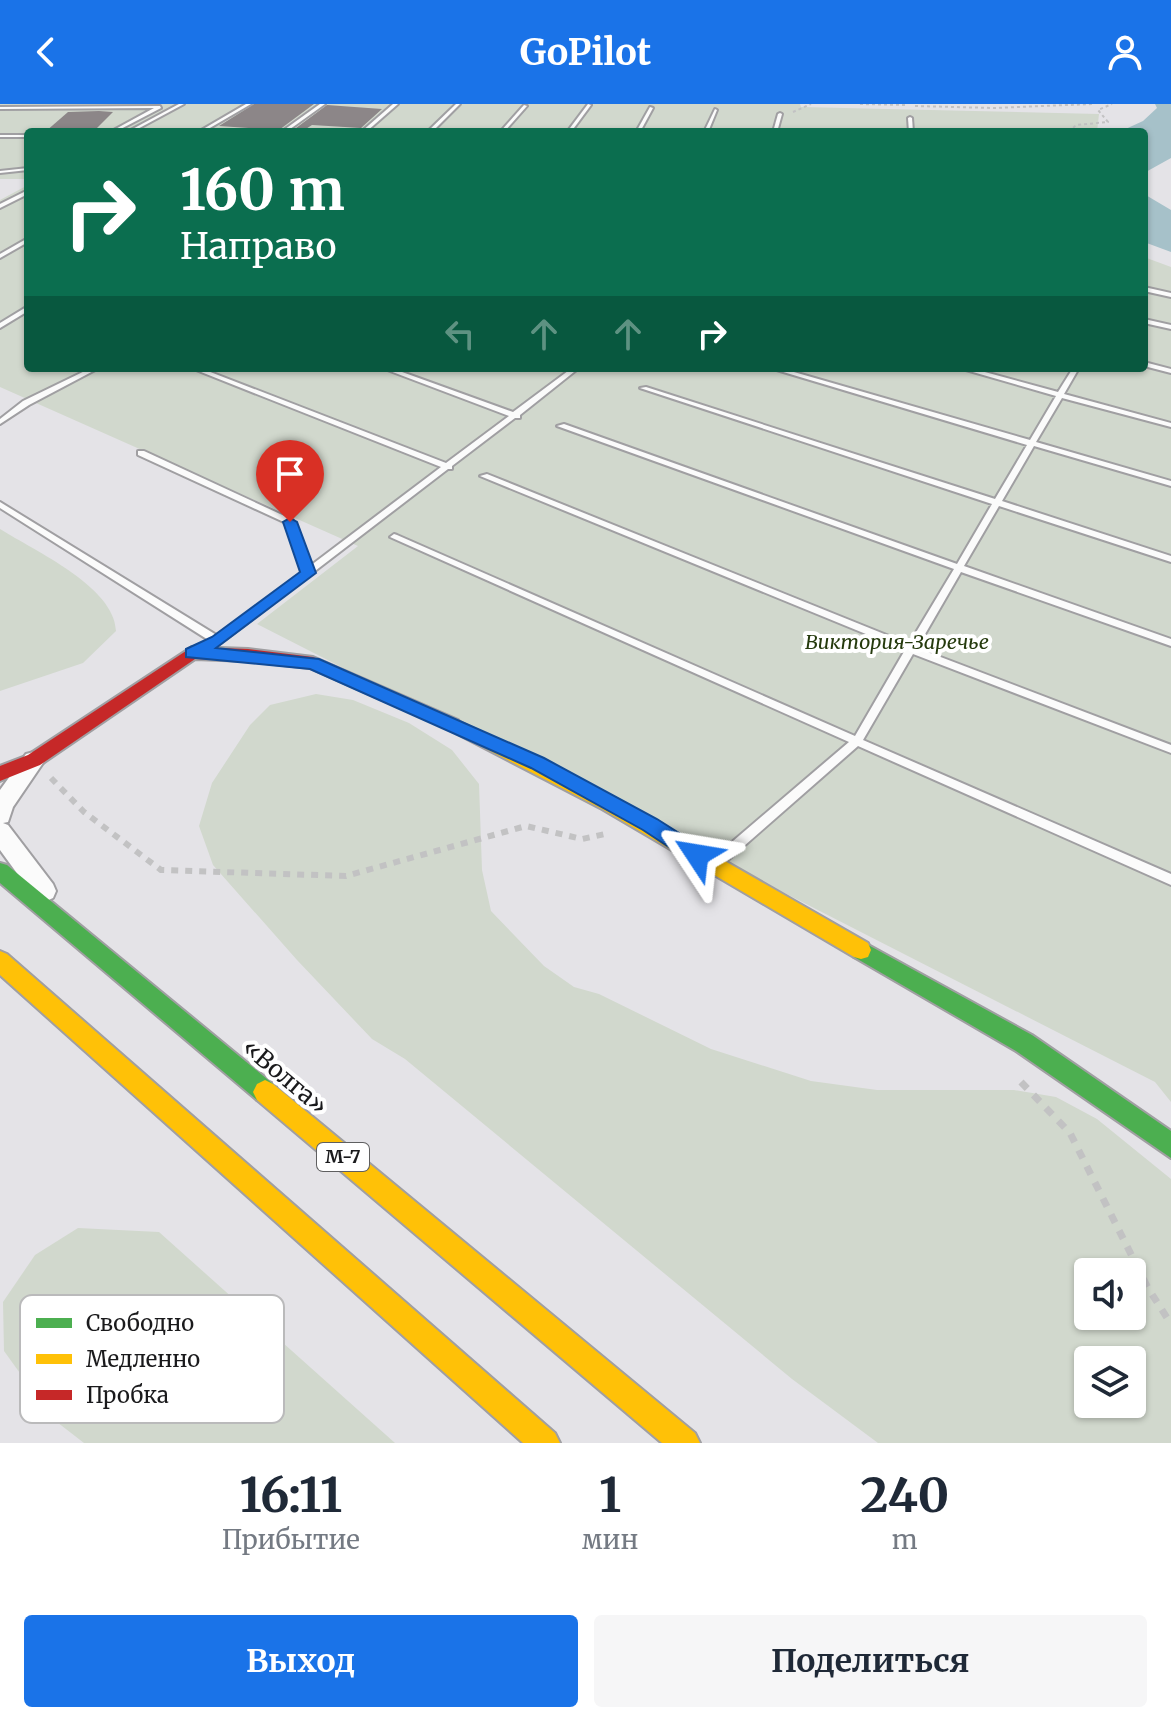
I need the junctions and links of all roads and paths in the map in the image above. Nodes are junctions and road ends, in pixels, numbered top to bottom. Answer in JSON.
{"nodes":[{"id":1,"x":166,"y":104,"type":"edge"},
{"id":2,"x":182,"y":104,"type":"edge"},
{"id":3,"x":249,"y":104,"type":"edge"},
{"id":4,"x":323,"y":104,"type":"edge"},
{"id":5,"x":396,"y":104,"type":"edge"},
{"id":6,"x":458,"y":104,"type":"edge"},
{"id":7,"x":811,"y":104,"type":"edge"},
{"id":8,"x":860,"y":104,"type":"edge"},
{"id":9,"x":1093,"y":104,"type":"edge"},
{"id":10,"x":1112,"y":104,"type":"edge"},
{"id":11,"x":589,"y":105,"type":"edge"},
{"id":12,"x":525,"y":106,"type":"dead end"},
{"id":13,"x":160,"y":107,"type":"junction"},
{"id":14,"x":0,"y":108,"type":"edge"},
{"id":15,"x":651,"y":108,"type":"dead end"},
{"id":16,"x":715,"y":110,"type":"dead end"},
{"id":17,"x":780,"y":114,"type":"joint"},
{"id":18,"x":910,"y":118,"type":"dead end"},
{"id":19,"x":120,"y":128,"type":"edge"},
{"id":20,"x":137,"y":128,"type":"edge"},
{"id":21,"x":207,"y":128,"type":"edge"},
{"id":22,"x":289,"y":128,"type":"edge"},
{"id":23,"x":368,"y":128,"type":"edge"},
{"id":24,"x":433,"y":128,"type":"edge"},
{"id":25,"x":506,"y":128,"type":"edge"},
{"id":26,"x":572,"y":128,"type":"edge"},
{"id":27,"x":640,"y":128,"type":"edge"},
{"id":28,"x":708,"y":128,"type":"edge"},
{"id":29,"x":776,"y":128,"type":"edge"},
{"id":30,"x":911,"y":128,"type":"edge"},
{"id":31,"x":1073,"y":128,"type":"edge"},
{"id":32,"x":0,"y":136,"type":"edge"},
{"id":33,"x":24,"y":136,"type":"edge"},
{"id":34,"x":24,"y":169,"type":"edge"},
{"id":35,"x":0,"y":172,"type":"edge"},
{"id":36,"x":24,"y":194,"type":"edge"},
{"id":37,"x":0,"y":206,"type":"edge"},
{"id":38,"x":24,"y":242,"type":"edge"},
{"id":39,"x":0,"y":256,"type":"edge"},
{"id":40,"x":1148,"y":290,"type":"edge"},
{"id":41,"x":1171,"y":295,"type":"edge"},
{"id":42,"x":24,"y":311,"type":"edge"},
{"id":43,"x":1148,"y":322,"type":"edge"},
{"id":44,"x":0,"y":326,"type":"edge"},
{"id":45,"x":1171,"y":327,"type":"edge"},
{"id":46,"x":1148,"y":365,"type":"edge"},
{"id":47,"x":1171,"y":371,"type":"edge"},
{"id":48,"x":88,"y":372,"type":"edge"},
{"id":49,"x":204,"y":372,"type":"edge"},
{"id":50,"x":396,"y":372,"type":"edge"},
{"id":51,"x":569,"y":372,"type":"edge"},
{"id":52,"x":787,"y":372,"type":"edge"},
{"id":53,"x":977,"y":372,"type":"edge"},
{"id":54,"x":1074,"y":372,"type":"edge"},
{"id":55,"x":644,"y":388,"type":"dead end"},
{"id":56,"x":1060,"y":395,"type":"junction"},
{"id":57,"x":517,"y":416,"type":"junction"},
{"id":58,"x":0,"y":422,"type":"edge"},
{"id":59,"x":1171,"y":425,"type":"edge"},
{"id":60,"x":561,"y":426,"type":"dead end"},
{"id":61,"x":1032,"y":443,"type":"junction"},
{"id":62,"x":141,"y":453,"type":"dead end"},
{"id":63,"x":449,"y":467,"type":"junction"},
{"id":64,"x":484,"y":476,"type":"dead end"},
{"id":65,"x":1171,"y":484,"type":"edge"},
{"id":66,"x":0,"y":504,"type":"edge"},
{"id":67,"x":996,"y":505,"type":"junction"},
{"id":68,"x":394,"y":537,"type":"dead end"},
{"id":69,"x":1171,"y":559,"type":"edge"},
{"id":70,"x":959,"y":567,"type":"junction"},
{"id":71,"x":308,"y":573,"type":"junction"},
{"id":72,"x":218,"y":641,"type":"junction"},
{"id":73,"x":1171,"y":643,"type":"edge"},
{"id":74,"x":911,"y":649,"type":"junction"},
{"id":75,"x":192,"y":653,"type":"junction"},
{"id":76,"x":857,"y":741,"type":"junction"},
{"id":77,"x":1171,"y":749,"type":"edge"},
{"id":78,"x":34,"y":760,"type":"junction"},
{"id":79,"x":0,"y":774,"type":"edge"},
{"id":80,"x":0,"y":815,"type":"edge"},
{"id":81,"x":650,"y":824,"type":"junction"},
{"id":82,"x":0,"y":832,"type":"edge"},
{"id":83,"x":714,"y":865,"type":"junction"},
{"id":84,"x":0,"y":871,"type":"edge"},
{"id":85,"x":1171,"y":880,"type":"edge"},
{"id":86,"x":69,"y":928,"type":"junction"},
{"id":87,"x":0,"y":961,"type":"edge"},
{"id":88,"x":1017,"y":1078,"type":"dead end"},
{"id":89,"x":1171,"y":1146,"type":"edge"},
{"id":90,"x":1171,"y":1324,"type":"edge"},
{"id":91,"x":545,"y":1443,"type":"edge"},
{"id":92,"x":685,"y":1443,"type":"edge"}],
"edges":[{"from":1,"to":13,"type":"lane"},
{"from":2,"to":20,"type":"lane"},
{"from":3,"to":21,"type":"lane"},
{"from":4,"to":22,"type":"lane"},
{"from":5,"to":23,"type":"lane"},
{"from":6,"to":24,"type":"lane"},
{"from":7,"to":17,"type":"path"},
{"from":8,"to":9,"type":"path"},
{"from":10,"to":31,"type":"path"},
{"from":11,"to":26,"type":"lane"},
{"from":12,"to":25,"type":"lane"},
{"from":13,"to":14,"type":"lane"},
{"from":13,"to":19,"type":"lane"},
{"from":15,"to":27,"type":"lane"},
{"from":16,"to":28,"type":"lane"},
{"from":17,"to":29,"type":"lane"},
{"from":18,"to":30,"type":"lane"},
{"from":32,"to":33,"type":"lane"},
{"from":34,"to":35,"type":"lane"},
{"from":36,"to":37,"type":"lane"},
{"from":38,"to":39,"type":"lane"},
{"from":40,"to":41,"type":"lane"},
{"from":42,"to":44,"type":"lane"},
{"from":43,"to":45,"type":"lane"},
{"from":46,"to":47,"type":"lane"},
{"from":48,"to":58,"type":"lane"},
{"from":49,"to":63,"type":"lane"},
{"from":50,"to":57,"type":"lane"},
{"from":51,"to":57,"type":"lane"},
{"from":52,"to":61,"type":"lane"},
{"from":53,"to":56,"type":"lane"},
{"from":54,"to":56,"type":"lane"},
{"from":55,"to":67,"type":"lane"},
{"from":56,"to":59,"type":"lane"},
{"from":56,"to":61,"type":"lane"},
{"from":57,"to":63,"type":"lane"},
{"from":60,"to":70,"type":"lane"},
{"from":61,"to":65,"type":"lane"},
{"from":61,"to":67,"type":"lane"},
{"from":62,"to":71,"type":"lane"},
{"from":63,"to":71,"type":"lane"},
{"from":64,"to":74,"type":"lane"},
{"from":66,"to":72,"type":"lane"},
{"from":67,"to":69,"type":"lane"},
{"from":67,"to":70,"type":"lane"},
{"from":68,"to":76,"type":"lane"},
{"from":70,"to":73,"type":"lane"},
{"from":70,"to":74,"type":"lane"},
{"from":71,"to":72,"type":"lane"},
{"from":72,"to":75,"type":"lane"},
{"from":74,"to":76,"type":"lane"},
{"from":74,"to":77,"type":"lane"},
{"from":75,"to":78,"type":"main road"},
{"from":75,"to":81,"type":"main road"},
{"from":76,"to":83,"type":"lane"},
{"from":76,"to":85,"type":"lane"},
{"from":78,"to":79,"type":"main road"},
{"from":78,"to":80,"type":"street"},
{"from":78,"to":81,"type":"path"},
{"from":81,"to":83,"type":"main road"},
{"from":82,"to":86,"type":"street"},
{"from":83,"to":89,"type":"main road"},
{"from":84,"to":86,"type":"main road","name":"«Волга»","number":"М-7"},
{"from":86,"to":92,"type":"main road","name":"«Волга»","number":"М-7"},
{"from":87,"to":91,"type":"main road"},
{"from":88,"to":90,"type":"path"}]}
